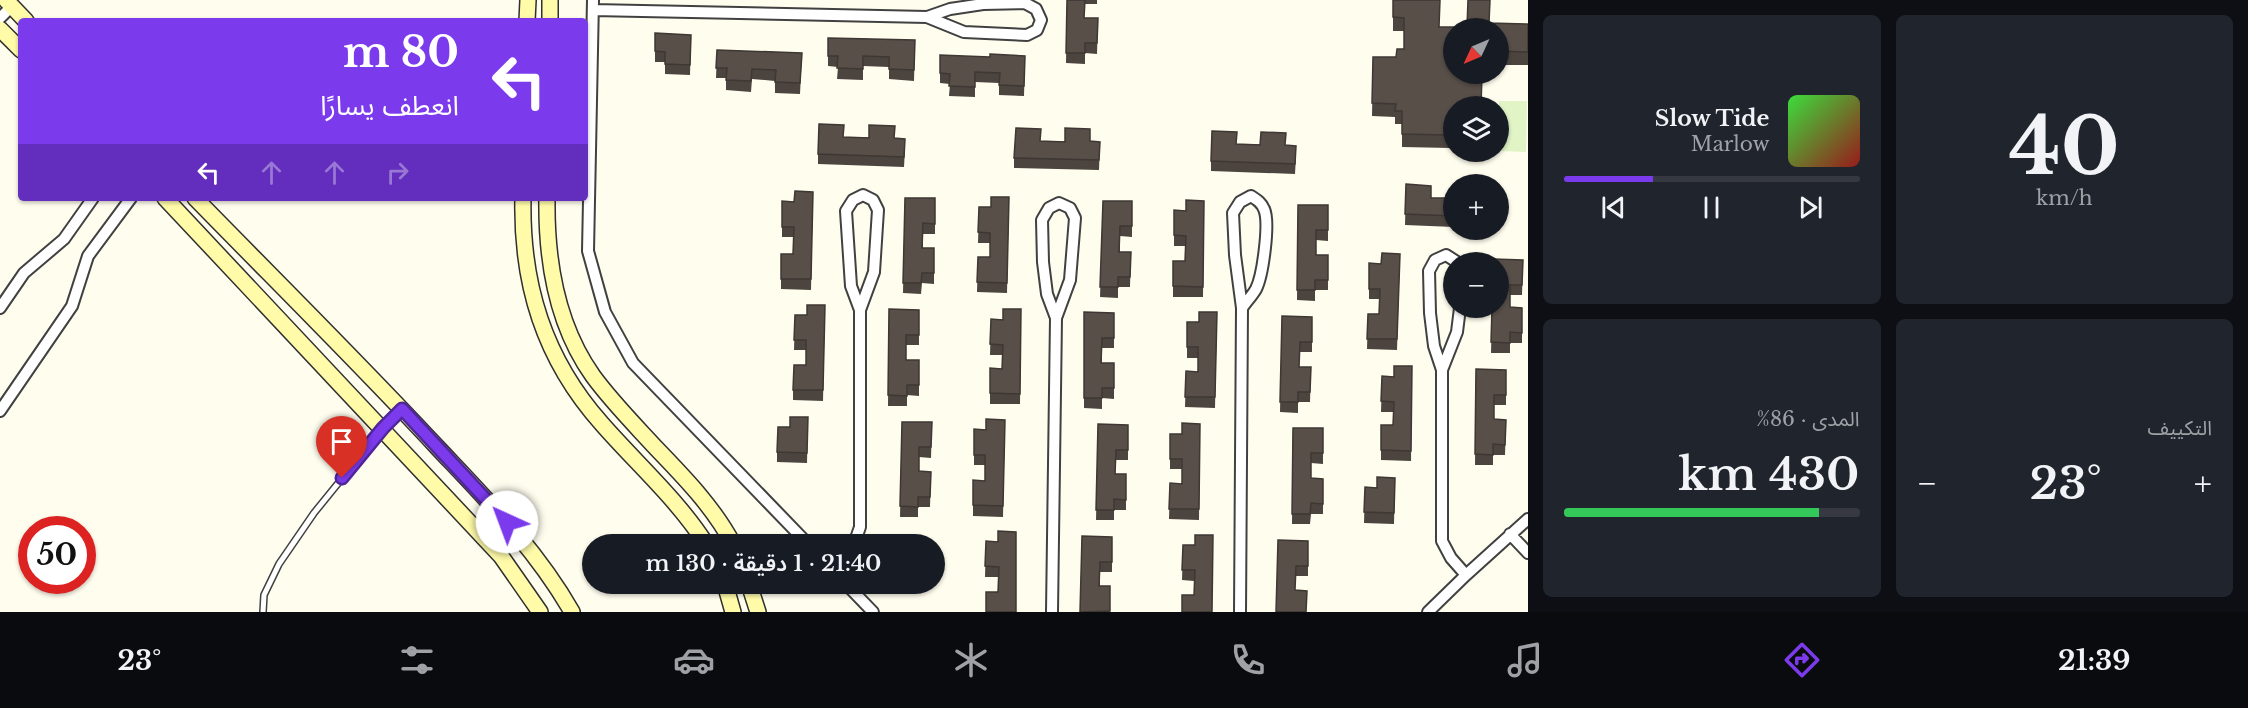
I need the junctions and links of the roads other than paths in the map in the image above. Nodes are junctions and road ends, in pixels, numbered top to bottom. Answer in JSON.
{"nodes":[{"id":1,"x":528,"y":0,"type":"edge"},
{"id":2,"x":550,"y":0,"type":"edge"},
{"id":3,"x":9,"y":3,"type":"edge"},
{"id":4,"x":593,"y":5,"type":"edge"},
{"id":5,"x":927,"y":17,"type":"junction"},
{"id":6,"x":0,"y":18,"type":"edge"},
{"id":7,"x":23,"y":18,"type":"edge"},
{"id":8,"x":528,"y":18,"type":"edge"},
{"id":9,"x":550,"y":18,"type":"edge"},
{"id":10,"x":0,"y":29,"type":"edge"},
{"id":11,"x":18,"y":47,"type":"edge"},
{"id":12,"x":91,"y":201,"type":"edge"},
{"id":13,"x":129,"y":201,"type":"edge"},
{"id":14,"x":168,"y":201,"type":"edge"},
{"id":15,"x":198,"y":201,"type":"edge"},
{"id":16,"x":523,"y":201,"type":"edge"},
{"id":17,"x":547,"y":201,"type":"edge"},
{"id":18,"x":1443,"y":256,"type":"edge"},
{"id":19,"x":0,"y":308,"type":"edge"},
{"id":20,"x":1242,"y":308,"type":"junction"},
{"id":21,"x":860,"y":310,"type":"junction"},
{"id":22,"x":1056,"y":318,"type":"junction"},
{"id":23,"x":1458,"y":318,"type":"edge"},
{"id":24,"x":1442,"y":370,"type":"junction"},
{"id":25,"x":402,"y":409,"type":"junction"},
{"id":26,"x":0,"y":411,"type":"edge"},
{"id":27,"x":383,"y":428,"type":"junction"},
{"id":28,"x":1528,"y":519,"type":"edge"},
{"id":29,"x":698,"y":534,"type":"edge"},
{"id":30,"x":727,"y":534,"type":"edge"},
{"id":31,"x":798,"y":534,"type":"edge"},
{"id":32,"x":858,"y":534,"type":"edge"},
{"id":33,"x":1510,"y":534,"type":"junction"},
{"id":34,"x":1528,"y":553,"type":"edge"},
{"id":35,"x":1466,"y":574,"type":"junction"},
{"id":36,"x":728,"y":594,"type":"edge"},
{"id":37,"x":752,"y":594,"type":"edge"},
{"id":38,"x":856,"y":594,"type":"edge"},
{"id":39,"x":263,"y":612,"type":"edge"},
{"id":40,"x":540,"y":612,"type":"edge"},
{"id":41,"x":572,"y":612,"type":"edge"},
{"id":42,"x":733,"y":612,"type":"edge"},
{"id":43,"x":758,"y":612,"type":"edge"},
{"id":44,"x":873,"y":612,"type":"edge"},
{"id":45,"x":1052,"y":612,"type":"edge"},
{"id":46,"x":1240,"y":612,"type":"edge"},
{"id":47,"x":1428,"y":612,"type":"edge"}],
"edges":[{"from":1,"to":8,"type":"main road"},
{"from":2,"to":9,"type":"main road"},
{"from":3,"to":6,"type":"street"},
{"from":3,"to":7,"type":"main road"},
{"from":4,"to":5,"type":"street"},
{"from":4,"to":31,"type":"street"},
{"from":5,"to":5,"type":"street"},
{"from":10,"to":11,"type":"main road"},
{"from":12,"to":19,"type":"street"},
{"from":13,"to":26,"type":"street"},
{"from":14,"to":27,"type":"main road"},
{"from":15,"to":25,"type":"main road"},
{"from":16,"to":29,"type":"main road"},
{"from":17,"to":30,"type":"main road"},
{"from":18,"to":24,"type":"street"},
{"from":20,"to":20,"type":"street"},
{"from":20,"to":46,"type":"street"},
{"from":21,"to":21,"type":"street"},
{"from":21,"to":32,"type":"street"},
{"from":22,"to":22,"type":"street"},
{"from":22,"to":45,"type":"street"},
{"from":23,"to":24,"type":"street"},
{"from":24,"to":35,"type":"street"},
{"from":25,"to":27,"type":"lane"},
{"from":25,"to":41,"type":"main road"},
{"from":27,"to":39,"type":"lane"},
{"from":27,"to":40,"type":"main road"},
{"from":28,"to":33,"type":"street"},
{"from":33,"to":34,"type":"street"},
{"from":33,"to":35,"type":"street"},
{"from":35,"to":47,"type":"street"},
{"from":36,"to":42,"type":"main road"},
{"from":37,"to":43,"type":"main road"},
{"from":38,"to":44,"type":"street"}]}
